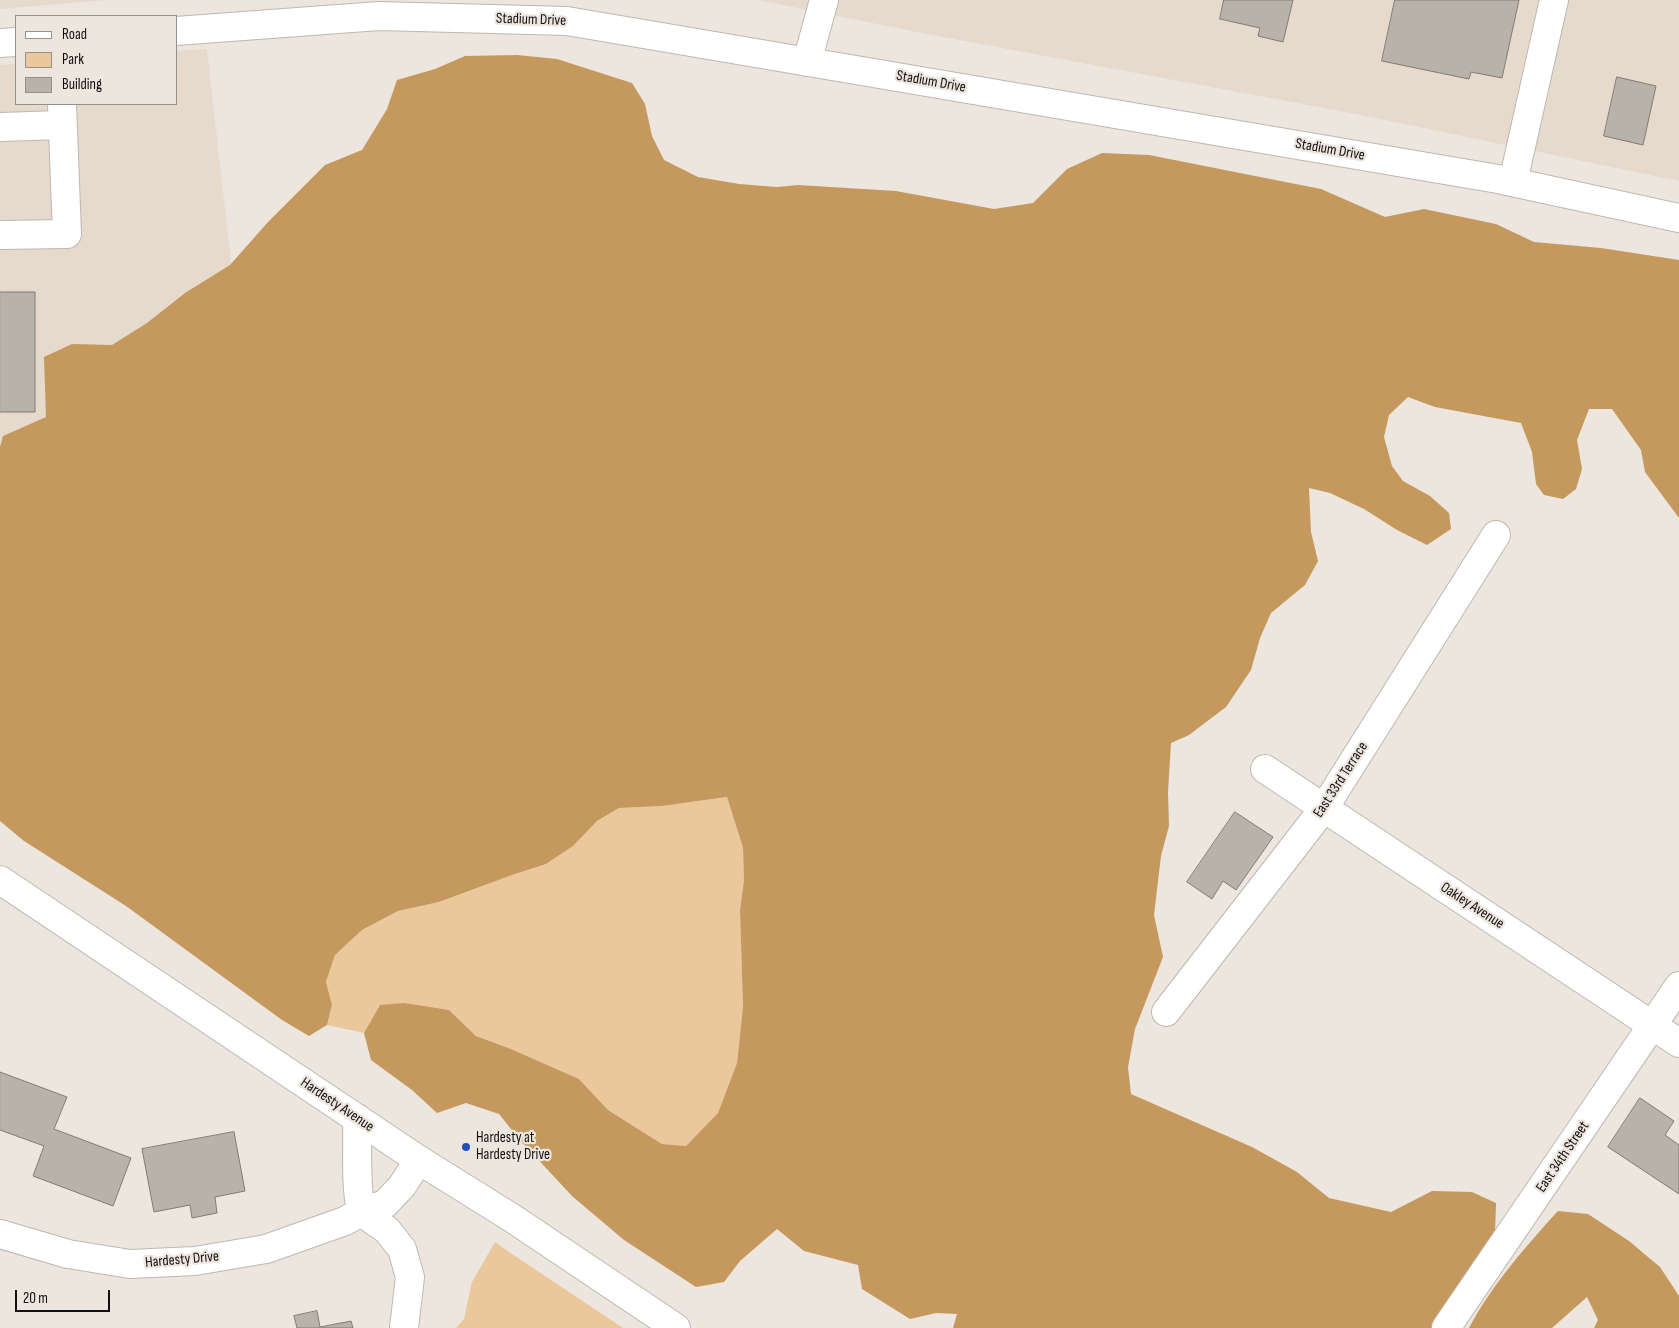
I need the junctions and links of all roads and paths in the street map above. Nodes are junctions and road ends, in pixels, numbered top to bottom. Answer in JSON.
{"nodes":[{"id":1,"x":824,"y":0,"type":"edge"},
{"id":2,"x":1554,"y":0,"type":"edge"},
{"id":3,"x":178,"y":30,"type":"edge"},
{"id":4,"x":15,"y":42,"type":"edge"},
{"id":5,"x":0,"y":43,"type":"edge"},
{"id":6,"x":807,"y":62,"type":"junction"},
{"id":7,"x":62,"y":114,"type":"edge"},
{"id":8,"x":0,"y":127,"type":"edge"},
{"id":9,"x":1513,"y":182,"type":"junction"},
{"id":10,"x":1679,"y":218,"type":"edge"},
{"id":11,"x":0,"y":235,"type":"edge"},
{"id":12,"x":1496,"y":535,"type":"dead end"},
{"id":13,"x":1265,"y":769,"type":"dead end"},
{"id":14,"x":1324,"y":808,"type":"junction"},
{"id":15,"x":0,"y":880,"type":"edge"},
{"id":16,"x":1679,"y":986,"type":"edge"},
{"id":17,"x":1166,"y":1012,"type":"dead end"},
{"id":18,"x":1652,"y":1025,"type":"junction"},
{"id":19,"x":1679,"y":1043,"type":"edge"},
{"id":20,"x":356,"y":1118,"type":"junction"},
{"id":21,"x":420,"y":1160,"type":"junction"},
{"id":22,"x":360,"y":1212,"type":"junction"},
{"id":23,"x":0,"y":1234,"type":"edge"},
{"id":24,"x":404,"y":1328,"type":"edge"},
{"id":25,"x":676,"y":1328,"type":"edge"},
{"id":26,"x":1446,"y":1328,"type":"edge"}],
"edges":[{"from":1,"to":6,"type":"street"},
{"from":2,"to":9,"type":"street"},
{"from":3,"to":6,"type":"street","name":"Stadium Drive"},
{"from":4,"to":5,"type":"street"},
{"from":6,"to":9,"type":"street","name":"Stadium Drive"},
{"from":7,"to":8,"type":"street"},
{"from":7,"to":11,"type":"street"},
{"from":9,"to":10,"type":"street","name":"Stadium Drive"},
{"from":12,"to":14,"type":"street","name":"East 33rd Terrace"},
{"from":13,"to":14,"type":"street","name":"Oakley Avenue"},
{"from":14,"to":17,"type":"street","name":"East 33rd Terrace"},
{"from":14,"to":18,"type":"street","name":"Oakley Avenue"},
{"from":15,"to":20,"type":"street","name":"Hardesty Avenue"},
{"from":16,"to":18,"type":"street","name":"East 34th Street"},
{"from":18,"to":19,"type":"street","name":"Oakley Avenue"},
{"from":18,"to":26,"type":"street","name":"East 34th Street"},
{"from":20,"to":21,"type":"street","name":"Hardesty Avenue"},
{"from":20,"to":22,"type":"street"},
{"from":21,"to":22,"type":"street","name":"Hardesty Drive"},
{"from":21,"to":25,"type":"street","name":"Hardesty Avenue"},
{"from":22,"to":23,"type":"street","name":"Hardesty Drive"},
{"from":22,"to":24,"type":"street"}]}
